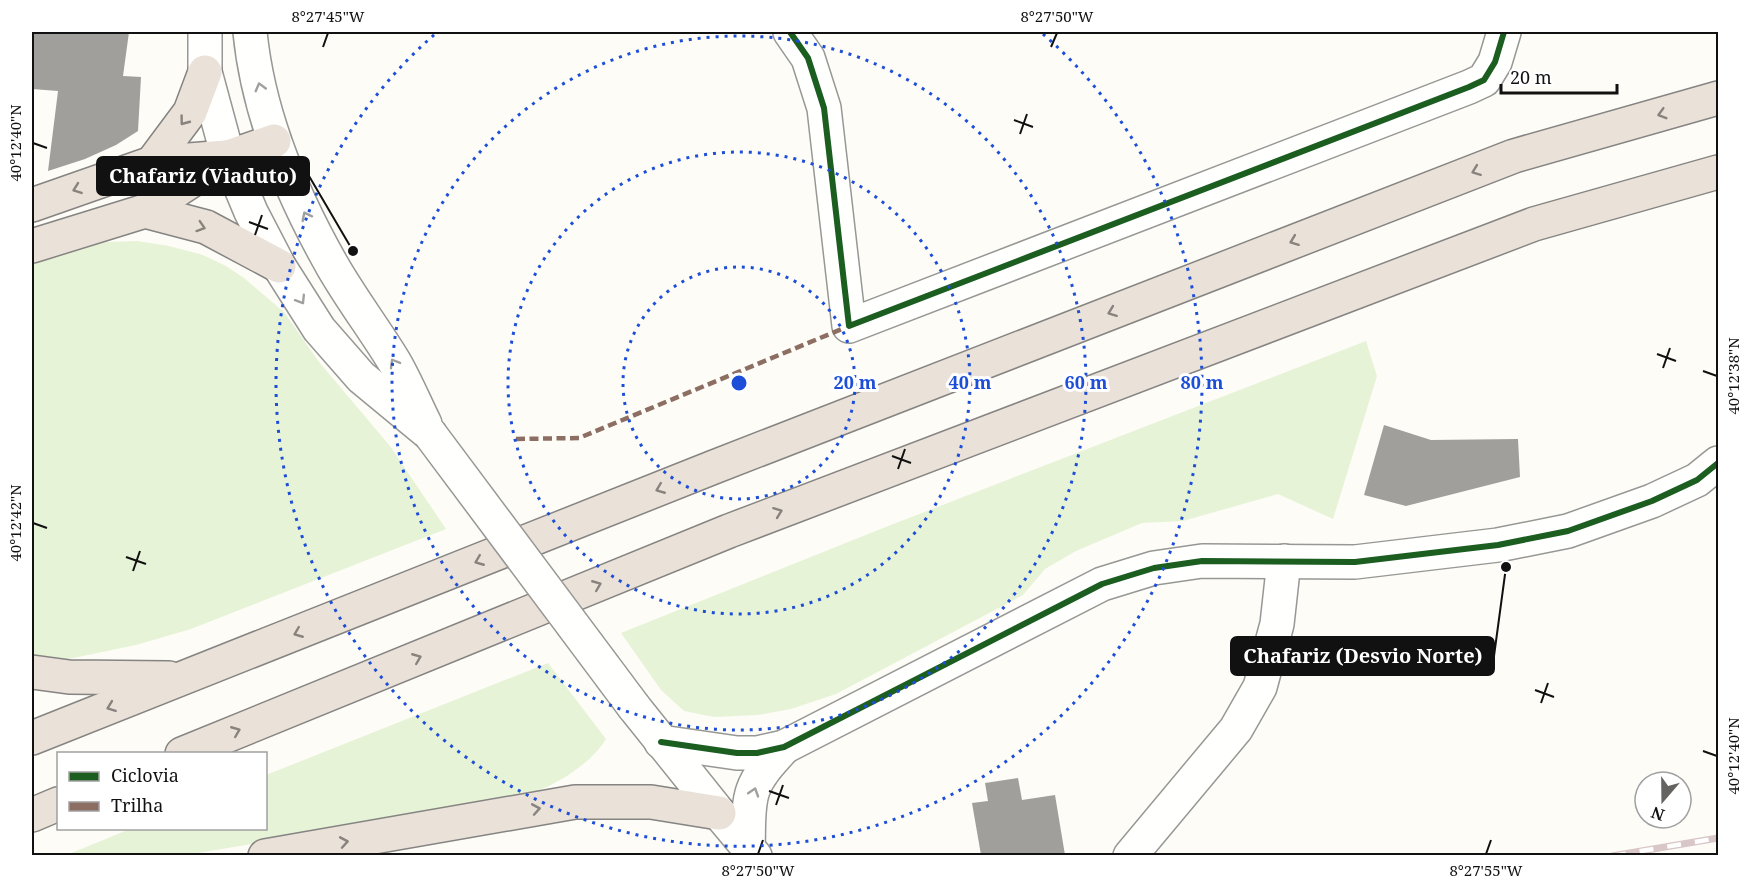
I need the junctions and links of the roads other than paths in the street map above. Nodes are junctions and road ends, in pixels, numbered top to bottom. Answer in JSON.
{"nodes":[{"id":1,"x":205,"y":32,"type":"edge"},
{"id":2,"x":250,"y":32,"type":"edge"},
{"id":3,"x":790,"y":32,"type":"edge"},
{"id":4,"x":1504,"y":32,"type":"edge"},
{"id":5,"x":205,"y":72,"type":"junction"},
{"id":6,"x":1719,"y":98,"type":"edge"},
{"id":7,"x":274,"y":141,"type":"junction"},
{"id":8,"x":228,"y":157,"type":"junction"},
{"id":9,"x":152,"y":163,"type":"junction"},
{"id":10,"x":1719,"y":172,"type":"edge"},
{"id":11,"x":32,"y":206,"type":"edge"},
{"id":12,"x":145,"y":211,"type":"junction"},
{"id":13,"x":32,"y":246,"type":"edge"},
{"id":14,"x":279,"y":266,"type":"junction"},
{"id":15,"x":430,"y":434,"type":"junction"},
{"id":16,"x":1719,"y":463,"type":"edge"},
{"id":17,"x":1284,"y":561,"type":"junction"},
{"id":18,"x":32,"y":672,"type":"edge"},
{"id":19,"x":185,"y":678,"type":"junction"},
{"id":20,"x":32,"y":738,"type":"edge"},
{"id":21,"x":661,"y":742,"type":"junction"},
{"id":22,"x":784,"y":747,"type":"junction"},
{"id":23,"x":184,"y":752,"type":"edge"},
{"id":24,"x":737,"y":753,"type":"junction"},
{"id":25,"x":57,"y":804,"type":"edge"},
{"id":26,"x":719,"y":813,"type":"junction"},
{"id":27,"x":32,"y":814,"type":"edge"},
{"id":28,"x":751,"y":851,"type":"edge"},
{"id":29,"x":265,"y":855,"type":"edge"},
{"id":30,"x":1130,"y":855,"type":"edge"}],
"edges":[{"from":1,"to":5,"type":"street"},
{"from":7,"to":2,"type":"street","one_way":true},
{"from":3,"to":4,"type":"street"},
{"from":5,"to":8,"type":"street"},
{"from":5,"to":9,"type":"highway","one_way":true},
{"from":6,"to":19,"type":"highway","one_way":true},
{"from":7,"to":8,"type":"highway"},
{"from":15,"to":7,"type":"street","one_way":true},
{"from":8,"to":9,"type":"highway"},
{"from":8,"to":12,"type":"highway"},
{"from":8,"to":14,"type":"street"},
{"from":9,"to":11,"type":"highway","one_way":true},
{"from":23,"to":10,"type":"highway","one_way":true},
{"from":12,"to":13,"type":"highway"},
{"from":12,"to":14,"type":"highway","one_way":true},
{"from":14,"to":15,"type":"street","one_way":true},
{"from":15,"to":21,"type":"street","bridge":true},
{"from":16,"to":17,"type":"street"},
{"from":17,"to":22,"type":"street"},
{"from":17,"to":30,"type":"street"},
{"from":18,"to":19,"type":"highway"},
{"from":19,"to":20,"type":"highway","one_way":true},
{"from":21,"to":24,"type":"street"},
{"from":21,"to":26,"type":"street"},
{"from":22,"to":24,"type":"street"},
{"from":28,"to":22,"type":"street","one_way":true},
{"from":24,"to":26,"type":"street"},
{"from":25,"to":27,"type":"highway"},
{"from":26,"to":28,"type":"street"},
{"from":29,"to":26,"type":"highway","one_way":true}]}
